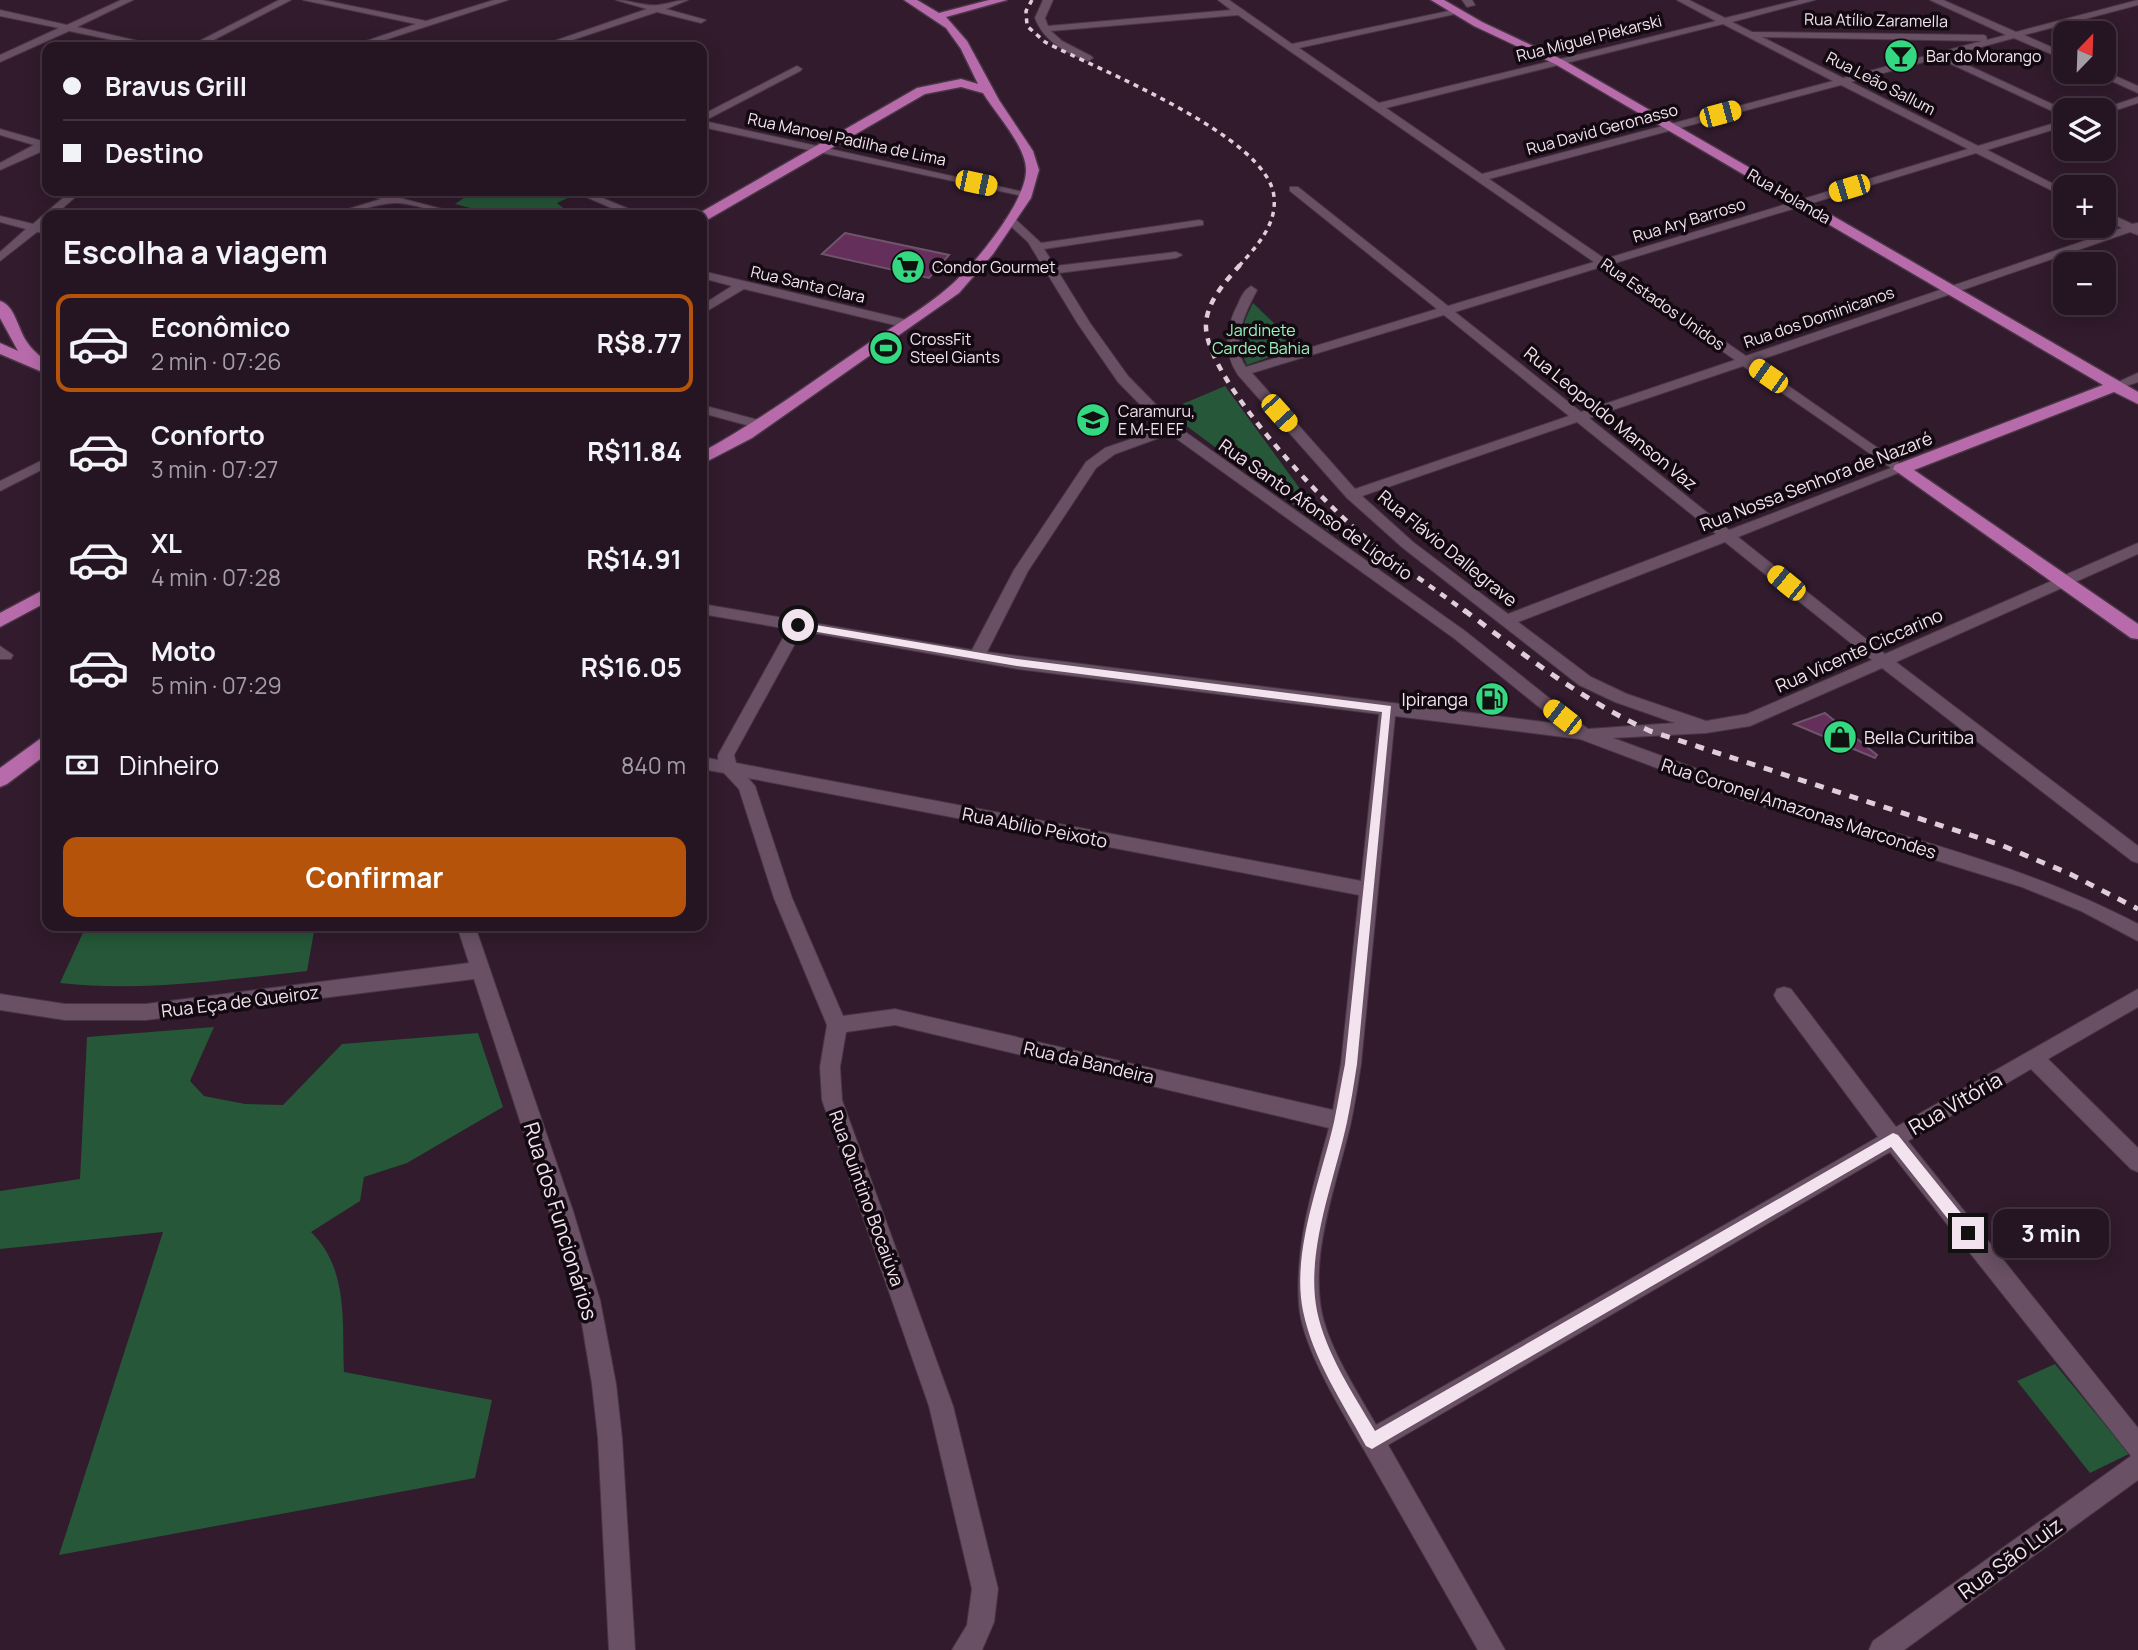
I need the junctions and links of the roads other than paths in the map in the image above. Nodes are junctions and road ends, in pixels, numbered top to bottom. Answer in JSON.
{"nodes":[{"id":1,"x":128,"y":0,"type":"edge"},
{"id":2,"x":286,"y":0,"type":"edge"},
{"id":3,"x":308,"y":0,"type":"edge"},
{"id":4,"x":503,"y":0,"type":"edge"},
{"id":5,"x":621,"y":0,"type":"edge"},
{"id":6,"x":683,"y":0,"type":"edge"},
{"id":7,"x":909,"y":0,"type":"edge"},
{"id":8,"x":1002,"y":0,"type":"edge"},
{"id":9,"x":1048,"y":0,"type":"edge"},
{"id":10,"x":1436,"y":0,"type":"edge"},
{"id":11,"x":1682,"y":0,"type":"edge"},
{"id":12,"x":1810,"y":0,"type":"edge"},
{"id":13,"x":1936,"y":0,"type":"edge"},
{"id":14,"x":2105,"y":0,"type":"edge"},
{"id":15,"x":1227,"y":1,"type":"edge"},
{"id":16,"x":2138,"y":2,"type":"edge"},
{"id":17,"x":1953,"y":4,"type":"edge"},
{"id":18,"x":2121,"y":6,"type":"junction"},
{"id":19,"x":657,"y":9,"type":"junction"},
{"id":20,"x":1455,"y":11,"type":"junction"},
{"id":21,"x":1240,"y":12,"type":"junction"},
{"id":22,"x":0,"y":13,"type":"edge"},
{"id":23,"x":2138,"y":13,"type":"edge"},
{"id":24,"x":935,"y":18,"type":"junction"},
{"id":25,"x":701,"y":20,"type":"dead end"},
{"id":26,"x":1724,"y":21,"type":"junction"},
{"id":27,"x":427,"y":24,"type":"junction"},
{"id":28,"x":68,"y":28,"type":"junction"},
{"id":29,"x":1044,"y":29,"type":"junction"},
{"id":30,"x":1748,"y":34,"type":"junction"},
{"id":31,"x":2009,"y":36,"type":"junction"},
{"id":32,"x":135,"y":42,"type":"edge"},
{"id":33,"x":203,"y":42,"type":"edge"},
{"id":34,"x":370,"y":42,"type":"edge"},
{"id":35,"x":557,"y":42,"type":"edge"},
{"id":36,"x":1290,"y":47,"type":"junction"},
{"id":37,"x":2053,"y":53,"type":"edge"},
{"id":38,"x":1939,"y":55,"type":"junction"},
{"id":39,"x":1088,"y":58,"type":"dead end"},
{"id":40,"x":0,"y":59,"type":"edge"},
{"id":41,"x":1559,"y":62,"type":"junction"},
{"id":42,"x":797,"y":69,"type":"dead end"},
{"id":43,"x":2116,"y":80,"type":"edge"},
{"id":44,"x":1842,"y":81,"type":"junction"},
{"id":45,"x":961,"y":83,"type":"junction"},
{"id":46,"x":987,"y":90,"type":"junction"},
{"id":47,"x":2138,"y":90,"type":"edge"},
{"id":48,"x":2138,"y":100,"type":"edge"},
{"id":49,"x":1377,"y":107,"type":"junction"},
{"id":50,"x":2116,"y":107,"type":"edge"},
{"id":51,"x":2053,"y":108,"type":"edge"},
{"id":52,"x":707,"y":116,"type":"edge"},
{"id":53,"x":707,"y":125,"type":"edge"},
{"id":54,"x":2053,"y":126,"type":"edge"},
{"id":55,"x":1671,"y":127,"type":"junction"},
{"id":56,"x":0,"y":132,"type":"edge"},
{"id":57,"x":42,"y":144,"type":"edge"},
{"id":58,"x":42,"y":147,"type":"edge"},
{"id":59,"x":819,"y":149,"type":"junction"},
{"id":60,"x":1976,"y":149,"type":"junction"},
{"id":61,"x":0,"y":167,"type":"edge"},
{"id":62,"x":1481,"y":178,"type":"junction"},
{"id":63,"x":2053,"y":188,"type":"edge"},
{"id":64,"x":1294,"y":189,"type":"dead end"},
{"id":65,"x":1027,"y":194,"type":"junction"},
{"id":66,"x":71,"y":196,"type":"edge"},
{"id":67,"x":380,"y":196,"type":"edge"},
{"id":68,"x":590,"y":196,"type":"edge"},
{"id":69,"x":396,"y":200,"type":"junction"},
{"id":70,"x":1801,"y":203,"type":"junction"},
{"id":71,"x":55,"y":210,"type":"edge"},
{"id":72,"x":355,"y":210,"type":"edge"},
{"id":73,"x":438,"y":210,"type":"edge"},
{"id":74,"x":624,"y":210,"type":"edge"},
{"id":75,"x":707,"y":214,"type":"edge"},
{"id":76,"x":0,"y":219,"type":"edge"},
{"id":77,"x":1010,"y":220,"type":"junction"},
{"id":78,"x":2116,"y":220,"type":"edge"},
{"id":79,"x":1199,"y":223,"type":"dead end"},
{"id":80,"x":2136,"y":229,"type":"edge"},
{"id":81,"x":41,"y":230,"type":"edge"},
{"id":82,"x":1037,"y":247,"type":"junction"},
{"id":83,"x":1175,"y":255,"type":"dead end"},
{"id":84,"x":0,"y":258,"type":"edge"},
{"id":85,"x":1603,"y":263,"type":"junction"},
{"id":86,"x":1051,"y":270,"type":"junction"},
{"id":87,"x":707,"y":276,"type":"edge"},
{"id":88,"x":742,"y":285,"type":"junction"},
{"id":89,"x":1251,"y":289,"type":"dead end"},
{"id":90,"x":1951,"y":290,"type":"junction"},
{"id":91,"x":0,"y":305,"type":"edge"},
{"id":92,"x":707,"y":307,"type":"edge"},
{"id":93,"x":1446,"y":311,"type":"junction"},
{"id":94,"x":907,"y":324,"type":"junction"},
{"id":95,"x":6,"y":332,"type":"edge"},
{"id":96,"x":0,"y":348,"type":"edge"},
{"id":97,"x":1745,"y":361,"type":"junction"},
{"id":98,"x":42,"y":365,"type":"edge"},
{"id":99,"x":42,"y":368,"type":"edge"},
{"id":100,"x":1243,"y":372,"type":"junction"},
{"id":101,"x":2138,"y":377,"type":"edge"},
{"id":102,"x":2115,"y":386,"type":"junction"},
{"id":103,"x":2138,"y":399,"type":"edge"},
{"id":104,"x":707,"y":410,"type":"edge"},
{"id":105,"x":1580,"y":418,"type":"junction"},
{"id":106,"x":761,"y":425,"type":"junction"},
{"id":107,"x":1172,"y":429,"type":"junction"},
{"id":108,"x":707,"y":457,"type":"edge"},
{"id":109,"x":42,"y":466,"type":"edge"},
{"id":110,"x":1901,"y":469,"type":"junction"},
{"id":111,"x":0,"y":487,"type":"edge"},
{"id":112,"x":1352,"y":495,"type":"junction"},
{"id":113,"x":1728,"y":536,"type":"junction"},
{"id":114,"x":2138,"y":548,"type":"edge"},
{"id":115,"x":2063,"y":581,"type":"junction"},
{"id":116,"x":42,"y":597,"type":"edge"},
{"id":117,"x":707,"y":610,"type":"edge"},
{"id":118,"x":1507,"y":620,"type":"junction"},
{"id":119,"x":0,"y":621,"type":"edge"},
{"id":120,"x":798,"y":625,"type":"junction"},
{"id":121,"x":2138,"y":633,"type":"edge"},
{"id":122,"x":977,"y":656,"type":"junction"},
{"id":123,"x":1884,"y":661,"type":"junction"},
{"id":124,"x":1388,"y":709,"type":"junction"},
{"id":125,"x":1706,"y":727,"type":"junction"},
{"id":126,"x":1583,"y":733,"type":"junction"},
{"id":127,"x":42,"y":748,"type":"edge"},
{"id":128,"x":707,"y":764,"type":"edge"},
{"id":129,"x":729,"y":769,"type":"junction"},
{"id":130,"x":0,"y":779,"type":"edge"},
{"id":131,"x":2138,"y":856,"type":"edge"},
{"id":132,"x":1368,"y":890,"type":"junction"},
{"id":133,"x":468,"y":931,"type":"edge"},
{"id":134,"x":2138,"y":933,"type":"edge"},
{"id":135,"x":480,"y":970,"type":"junction"},
{"id":136,"x":1784,"y":995,"type":"dead end"},
{"id":137,"x":2138,"y":997,"type":"edge"},
{"id":138,"x":0,"y":1002,"type":"edge"},
{"id":139,"x":837,"y":1025,"type":"junction"},
{"id":140,"x":2033,"y":1058,"type":"junction"},
{"id":141,"x":1341,"y":1121,"type":"junction"},
{"id":142,"x":1893,"y":1139,"type":"junction"},
{"id":143,"x":2138,"y":1162,"type":"edge"},
{"id":144,"x":1372,"y":1441,"type":"junction"},
{"id":145,"x":2138,"y":1447,"type":"edge"},
{"id":146,"x":2138,"y":1465,"type":"edge"},
{"id":147,"x":972,"y":1642,"type":"edge"},
{"id":148,"x":622,"y":1650,"type":"edge"},
{"id":149,"x":1492,"y":1650,"type":"edge"},
{"id":150,"x":1882,"y":1650,"type":"edge"}],
"edges":[{"from":1,"to":28,"type":"street"},
{"from":2,"to":33,"type":"street"},
{"from":3,"to":27,"type":"street"},
{"from":4,"to":27,"type":"street"},
{"from":5,"to":19,"type":"street"},
{"from":6,"to":19,"type":"street"},
{"from":7,"to":24,"type":"main road"},
{"from":8,"to":24,"type":"main road"},
{"from":9,"to":29,"type":"street"},
{"from":10,"to":20,"type":"main road","name":"Rua Holanda"},
{"from":11,"to":26,"type":"street","name":"Rua Leão Sallum"},
{"from":12,"to":26,"type":"street","name":"Rua Miguel Piekarski"},
{"from":13,"to":17,"type":"street"},
{"from":14,"to":18,"type":"street"},
{"from":15,"to":21,"type":"street","name":"Rua Estados Unidos"},
{"from":16,"to":18,"type":"street","name":"Rua David Geronasso"},
{"from":17,"to":31,"type":"street"},
{"from":18,"to":23,"type":"street"},
{"from":18,"to":31,"type":"street","name":"Rua David Geronasso"},
{"from":19,"to":25,"type":"street"},
{"from":19,"to":35,"type":"street"},
{"from":20,"to":36,"type":"street"},
{"from":20,"to":41,"type":"main road","name":"Rua Holanda"},
{"from":21,"to":29,"type":"street"},
{"from":21,"to":36,"type":"street","name":"Rua Estados Unidos"},
{"from":22,"to":28,"type":"street"},
{"from":24,"to":45,"type":"main road"},
{"from":24,"to":46,"type":"main road"},
{"from":26,"to":30,"type":"street","name":"Rua Leão Sallum"},
{"from":26,"to":41,"type":"street","name":"Rua Miguel Piekarski"},
{"from":27,"to":34,"type":"street"},
{"from":28,"to":32,"type":"street"},
{"from":28,"to":40,"type":"street"},
{"from":29,"to":39,"type":"street"},
{"from":30,"to":31,"type":"street","name":"Rua Atílio Zaramella"},
{"from":30,"to":44,"type":"street","name":"Rua Leão Sallum"},
{"from":31,"to":37,"type":"street"},
{"from":31,"to":38,"type":"street","name":"Rua David Geronasso"},
{"from":36,"to":49,"type":"street","name":"Rua Estados Unidos"},
{"from":38,"to":44,"type":"street","name":"Rua David Geronasso"},
{"from":38,"to":51,"type":"street"},
{"from":41,"to":49,"type":"street","name":"Rua Miguel Piekarski"},
{"from":41,"to":55,"type":"main road","name":"Rua Holanda"},
{"from":42,"to":52,"type":"street"},
{"from":43,"to":47,"type":"street"},
{"from":44,"to":55,"type":"street","name":"Rua David Geronasso"},
{"from":44,"to":60,"type":"street","name":"Rua Leão Sallum"},
{"from":45,"to":46,"type":"main road"},
{"from":45,"to":59,"type":"main road"},
{"from":46,"to":65,"type":"main road"},
{"from":48,"to":50,"type":"street"},
{"from":49,"to":62,"type":"street","name":"Rua Estados Unidos"},
{"from":53,"to":59,"type":"street","name":"Rua Manoel Padilha de Lima"},
{"from":54,"to":60,"type":"street","name":"Rua Ary Barroso"},
{"from":55,"to":62,"type":"street","name":"Rua David Geronasso"},
{"from":55,"to":70,"type":"main road","name":"Rua Holanda"},
{"from":56,"to":57,"type":"street"},
{"from":58,"to":61,"type":"street"},
{"from":59,"to":65,"type":"street","name":"Rua Manoel Padilha de Lima"},
{"from":59,"to":75,"type":"main road"},
{"from":60,"to":63,"type":"street","name":"Rua Leão Sallum"},
{"from":60,"to":70,"type":"street","name":"Rua Ary Barroso"},
{"from":62,"to":85,"type":"street","name":"Rua Estados Unidos"},
{"from":64,"to":93,"type":"street","name":"Rua Leopoldo Manson Vaz"},
{"from":65,"to":77,"type":"main road"},
{"from":66,"to":71,"type":"street"},
{"from":67,"to":69,"type":"street"},
{"from":68,"to":74,"type":"street"},
{"from":69,"to":72,"type":"street"},
{"from":69,"to":73,"type":"street"},
{"from":70,"to":85,"type":"street","name":"Rua Ary Barroso"},
{"from":70,"to":90,"type":"main road","name":"Rua Holanda"},
{"from":76,"to":81,"type":"street"},
{"from":77,"to":82,"type":"street","name":"Rua Santo Afonso de Ligório"},
{"from":77,"to":94,"type":"main road"},
{"from":78,"to":80,"type":"street"},
{"from":79,"to":82,"type":"street"},
{"from":80,"to":90,"type":"street","name":"Rua dos Dominicanos"},
{"from":81,"to":84,"type":"street"},
{"from":82,"to":86,"type":"street","name":"Rua Santo Afonso de Ligório"},
{"from":83,"to":86,"type":"street"},
{"from":85,"to":93,"type":"street","name":"Rua Ary Barroso"},
{"from":85,"to":97,"type":"street","name":"Rua Estados Unidos"},
{"from":86,"to":107,"type":"street","name":"Rua Santo Afonso de Ligório"},
{"from":87,"to":88,"type":"street","name":"Rua Santa Clara"},
{"from":88,"to":92,"type":"street"},
{"from":88,"to":94,"type":"street","name":"Rua Santa Clara"},
{"from":89,"to":100,"type":"street","name":"Rua Flávio Dallegrave"},
{"from":90,"to":97,"type":"street","name":"Rua dos Dominicanos"},
{"from":90,"to":102,"type":"main road","name":"Rua Holanda"},
{"from":91,"to":95,"type":"main road"},
{"from":93,"to":100,"type":"street","name":"Rua Ary Barroso"},
{"from":93,"to":105,"type":"street","name":"Rua Leopoldo Manson Vaz"},
{"from":94,"to":106,"type":"main road"},
{"from":95,"to":98,"type":"main road"},
{"from":96,"to":99,"type":"main road"},
{"from":97,"to":105,"type":"street","name":"Rua dos Dominicanos"},
{"from":97,"to":110,"type":"street","name":"Rua Estados Unidos"},
{"from":100,"to":112,"type":"street","name":"Rua Flávio Dallegrave"},
{"from":101,"to":102,"type":"street","name":"Rua Nossa Senhora de Nazaré"},
{"from":102,"to":103,"type":"main road","name":"Rua Holanda"},
{"from":102,"to":110,"type":"main road","name":"Rua Nossa Senhora de Nazaré"},
{"from":104,"to":106,"type":"street"},
{"from":105,"to":112,"type":"street","name":"Rua dos Dominicanos"},
{"from":105,"to":113,"type":"street","name":"Rua Leopoldo Manson Vaz"},
{"from":106,"to":108,"type":"main road"},
{"from":107,"to":122,"type":"street"},
{"from":107,"to":126,"type":"street","name":"Rua Santo Afonso de Ligório"},
{"from":109,"to":111,"type":"street"},
{"from":110,"to":113,"type":"street","name":"Rua Nossa Senhora de Nazaré"},
{"from":110,"to":115,"type":"main road","name":"Rua Estados Unidos"},
{"from":112,"to":118,"type":"street","name":"Rua Flávio Dallegrave"},
{"from":113,"to":118,"type":"street","name":"Rua Nossa Senhora de Nazaré"},
{"from":113,"to":123,"type":"street","name":"Rua Leopoldo Manson Vaz"},
{"from":114,"to":115,"type":"street","name":"Rua Vicente Ciccarino"},
{"from":115,"to":121,"type":"main road","name":"Rua Estados Unidos"},
{"from":115,"to":123,"type":"street","name":"Rua Vicente Ciccarino"},
{"from":116,"to":119,"type":"main road"},
{"from":117,"to":120,"type":"street","name":"Rua Coronel Amazonas Marcondes"},
{"from":118,"to":125,"type":"street","name":"Rua Flávio Dallegrave"},
{"from":120,"to":122,"type":"street","name":"Rua Coronel Amazonas Marcondes"},
{"from":120,"to":129,"type":"street"},
{"from":122,"to":124,"type":"street","name":"Rua Coronel Amazonas Marcondes"},
{"from":123,"to":125,"type":"street","name":"Rua Vicente Ciccarino"},
{"from":123,"to":131,"type":"street","name":"Rua Leopoldo Manson Vaz"},
{"from":124,"to":126,"type":"street","name":"Rua Coronel Amazonas Marcondes"},
{"from":124,"to":132,"type":"street"},
{"from":125,"to":126,"type":"street","name":"Rua Vicente Ciccarino"},
{"from":126,"to":134,"type":"street","name":"Rua Coronel Amazonas Marcondes"},
{"from":127,"to":130,"type":"main road"},
{"from":128,"to":129,"type":"street","name":"Rua Abílio Peixoto"},
{"from":129,"to":132,"type":"street","name":"Rua Abílio Peixoto"},
{"from":129,"to":139,"type":"street"},
{"from":132,"to":141,"type":"street"},
{"from":133,"to":135,"type":"street","name":"Rua dos Funcionários"},
{"from":135,"to":138,"type":"street","name":"Rua Eça de Queiroz"},
{"from":135,"to":148,"type":"street","name":"Rua dos Funcionários"},
{"from":136,"to":142,"type":"street"},
{"from":137,"to":140,"type":"street","name":"Rua Vitória"},
{"from":139,"to":141,"type":"street","name":"Rua da Bandeira"},
{"from":139,"to":147,"type":"street","name":"Rua Quintino Bocaiúva"},
{"from":140,"to":142,"type":"street","name":"Rua Vitória"},
{"from":140,"to":143,"type":"street"},
{"from":141,"to":144,"type":"street"},
{"from":142,"to":144,"type":"street","name":"Rua Vitória"},
{"from":142,"to":145,"type":"street"},
{"from":144,"to":149,"type":"street"},
{"from":146,"to":150,"type":"street","name":"Rua São Luiz"}]}
